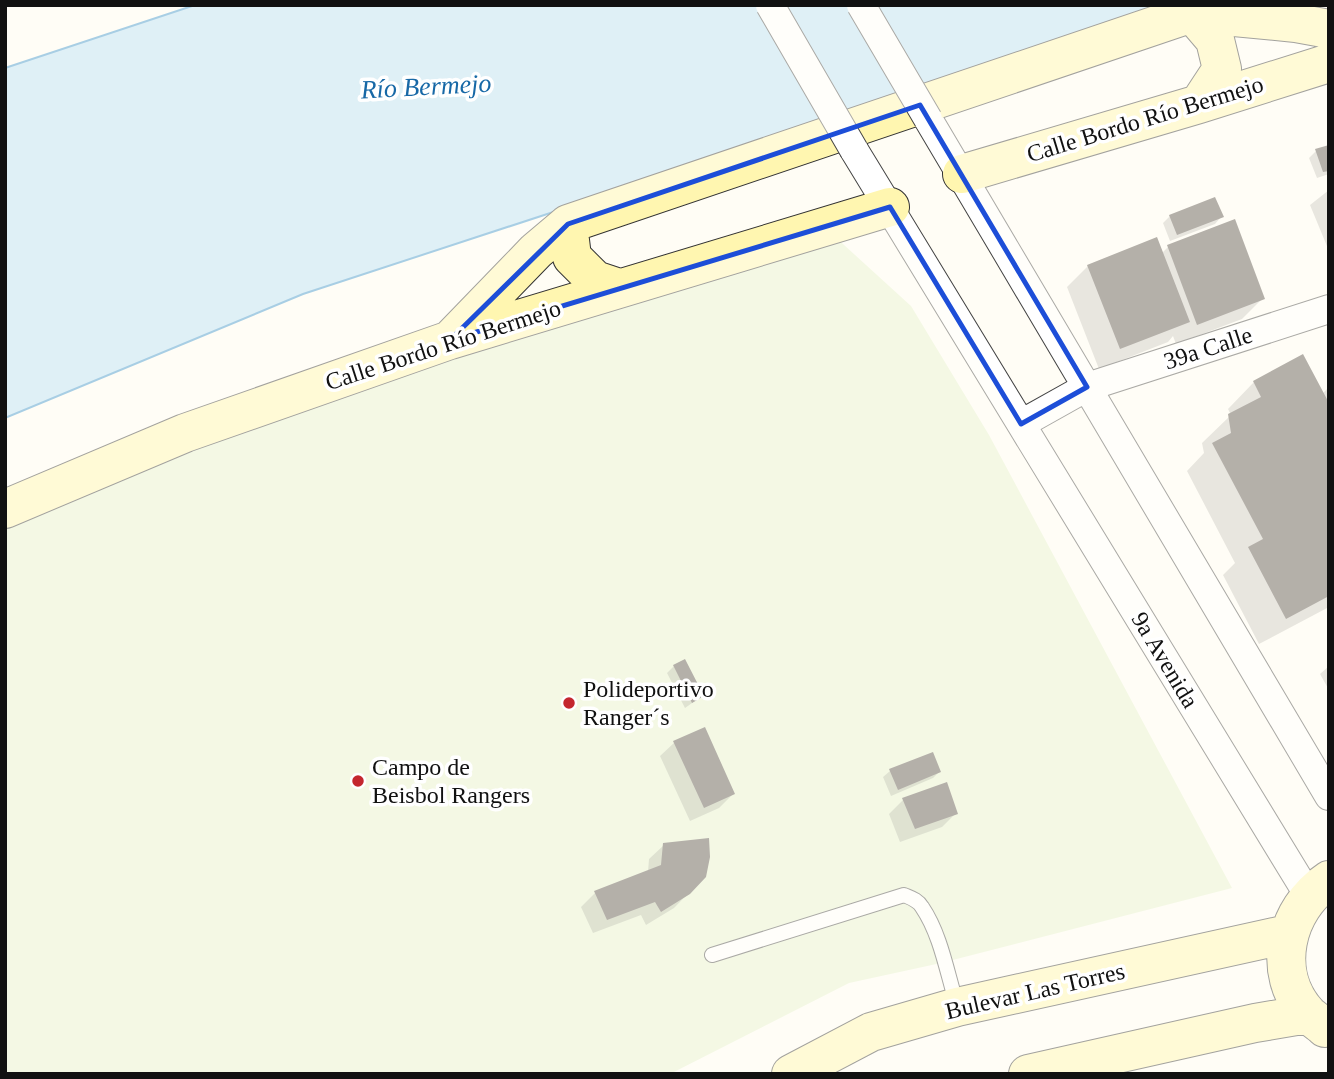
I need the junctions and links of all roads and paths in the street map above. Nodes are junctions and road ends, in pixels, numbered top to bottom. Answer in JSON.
{"nodes":[{"id":1,"x":770,"y":5,"type":"edge"},
{"id":2,"x":861,"y":5,"type":"edge"},
{"id":3,"x":1192,"y":13,"type":"junction"},
{"id":4,"x":1329,"y":29,"type":"edge"},
{"id":5,"x":1329,"y":63,"type":"edge"},
{"id":6,"x":1199,"y":104,"type":"junction"},
{"id":7,"x":962,"y":174,"type":"junction"},
{"id":8,"x":890,"y":207,"type":"junction"},
{"id":9,"x":568,"y":224,"type":"junction"},
{"id":10,"x":619,"y":288,"type":"junction"},
{"id":11,"x":1329,"y":309,"type":"edge"},
{"id":12,"x":450,"y":340,"type":"junction"},
{"id":13,"x":1087,"y":387,"type":"junction"},
{"id":14,"x":1021,"y":424,"type":"junction"},
{"id":15,"x":5,"y":509,"type":"edge"},
{"id":16,"x":1329,"y":796,"type":"edge"},
{"id":17,"x":1319,"y":888,"type":"edge"},
{"id":18,"x":1288,"y":934,"type":"junction"},
{"id":19,"x":712,"y":956,"type":"dead end"},
{"id":20,"x":957,"y":1007,"type":"junction"},
{"id":21,"x":1318,"y":1022,"type":"edge"},
{"id":22,"x":790,"y":1074,"type":"edge"},
{"id":23,"x":1028,"y":1074,"type":"edge"}],
"edges":[{"from":1,"to":8,"type":"street","name":"9a Avenida","bridge":true},
{"from":2,"to":7,"type":"street","bridge":true},
{"from":3,"to":4,"type":"main road"},
{"from":3,"to":6,"type":"main road"},
{"from":3,"to":9,"type":"main road"},
{"from":5,"to":6,"type":"main road","name":"Calle Bordo Río Bermejo"},
{"from":6,"to":7,"type":"main road","name":"Calle Bordo Río Bermejo"},
{"from":7,"to":13,"type":"street"},
{"from":8,"to":10,"type":"main road","name":"Calle Bordo Río Bermejo"},
{"from":8,"to":14,"type":"street","name":"9a Avenida"},
{"from":9,"to":10,"type":"main road"},
{"from":9,"to":12,"type":"main road"},
{"from":10,"to":12,"type":"main road","name":"Calle Bordo Río Bermejo"},
{"from":11,"to":13,"type":"street","name":"39a Calle"},
{"from":12,"to":15,"type":"main road","name":"Calle Bordo Río Bermejo"},
{"from":13,"to":14,"type":"street"},
{"from":13,"to":16,"type":"street"},
{"from":14,"to":17,"type":"street","name":"9a Avenida"},
{"from":17,"to":18,"type":"main road"},
{"from":18,"to":20,"type":"main road","name":"Bulevar Las Torres"},
{"from":18,"to":21,"type":"main road"},
{"from":19,"to":20,"type":"lane"},
{"from":20,"to":22,"type":"main road","name":"Bulevar Las Torres"},
{"from":21,"to":23,"type":"main road"}]}
